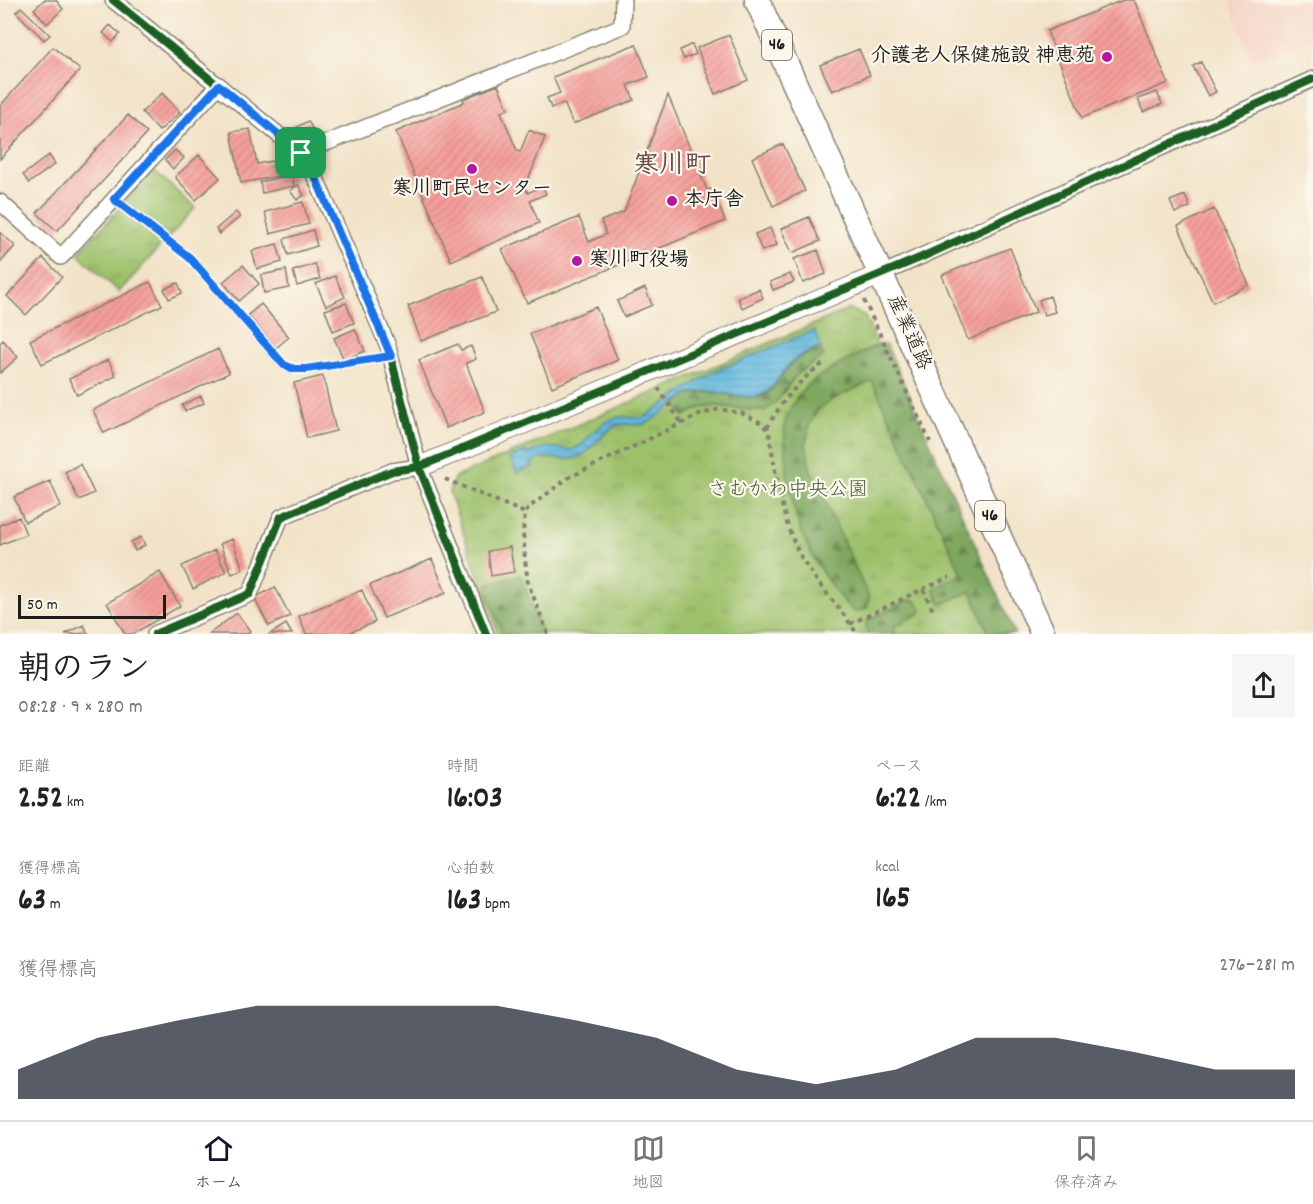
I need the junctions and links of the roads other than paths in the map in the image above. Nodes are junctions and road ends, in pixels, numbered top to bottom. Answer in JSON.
{"nodes":[{"id":1,"x":113,"y":0,"type":"edge"},
{"id":2,"x":623,"y":0,"type":"edge"},
{"id":3,"x":757,"y":0,"type":"edge"},
{"id":4,"x":1313,"y":79,"type":"edge"},
{"id":5,"x":219,"y":85,"type":"junction"},
{"id":6,"x":301,"y":153,"type":"junction"},
{"id":7,"x":114,"y":199,"type":"junction"},
{"id":8,"x":0,"y":202,"type":"edge"},
{"id":9,"x":882,"y":274,"type":"junction"},
{"id":10,"x":391,"y":356,"type":"junction"},
{"id":11,"x":419,"y":467,"type":"junction"},
{"id":12,"x":155,"y":634,"type":"edge"},
{"id":13,"x":486,"y":634,"type":"edge"},
{"id":14,"x":1043,"y":634,"type":"edge"}],
"edges":[{"from":1,"to":5,"type":"street"},
{"from":2,"to":6,"type":"street"},
{"from":3,"to":9,"type":"main road","name":"産業道路","number":"46"},
{"from":4,"to":9,"type":"street"},
{"from":5,"to":6,"type":"street"},
{"from":5,"to":7,"type":"street"},
{"from":6,"to":10,"type":"street"},
{"from":7,"to":8,"type":"street"},
{"from":7,"to":10,"type":"lane"},
{"from":9,"to":11,"type":"street"},
{"from":9,"to":14,"type":"main road","name":"産業道路","number":"46"},
{"from":10,"to":11,"type":"street"},
{"from":11,"to":12,"type":"street"},
{"from":11,"to":13,"type":"street"}]}
